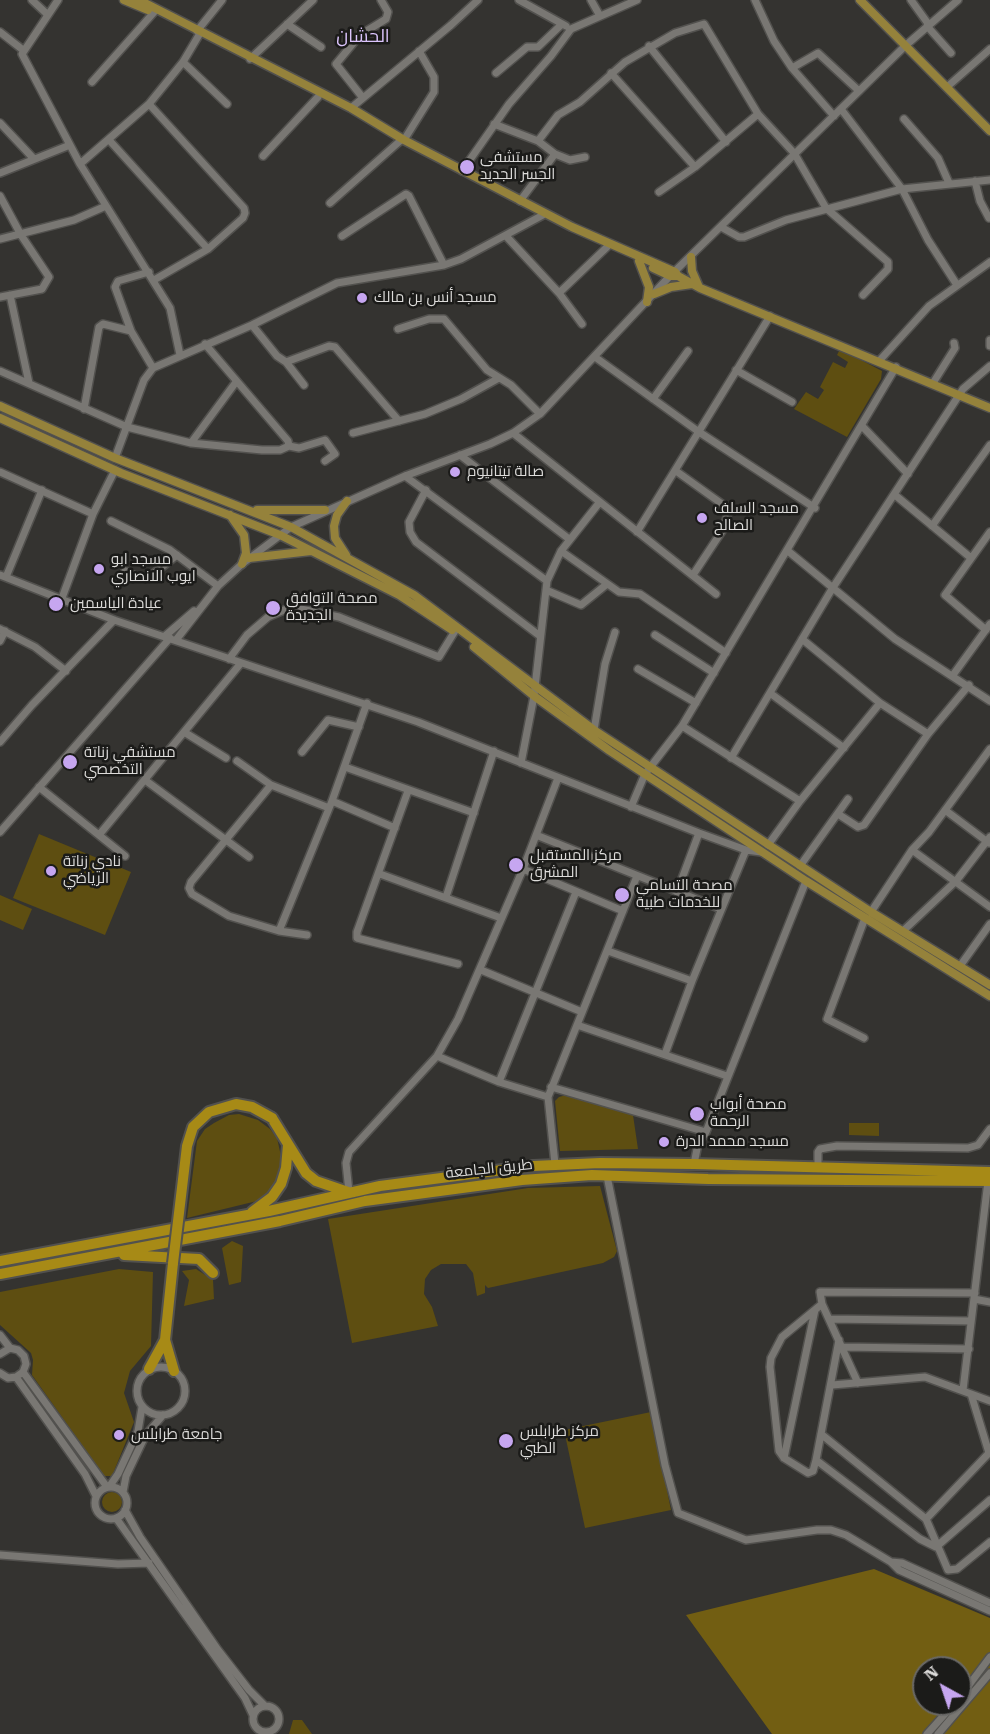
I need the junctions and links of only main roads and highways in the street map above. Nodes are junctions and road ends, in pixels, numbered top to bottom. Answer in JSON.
{"nodes":[{"id":1,"x":124,"y":0,"type":"edge"},
{"id":2,"x":139,"y":0,"type":"edge"},
{"id":3,"x":860,"y":0,"type":"edge"},
{"id":4,"x":155,"y":11,"type":"junction"},
{"id":5,"x":198,"y":33,"type":"junction"},
{"id":6,"x":990,"y":130,"type":"edge"},
{"id":7,"x":402,"y":141,"type":"junction"},
{"id":8,"x":495,"y":189,"type":"junction"},
{"id":9,"x":691,"y":257,"type":"road end"},
{"id":10,"x":639,"y":261,"type":"junction"},
{"id":11,"x":674,"y":275,"type":"junction"},
{"id":12,"x":696,"y":286,"type":"junction"},
{"id":13,"x":654,"y":294,"type":"road end"},
{"id":14,"x":647,"y":302,"type":"road end"},
{"id":15,"x":0,"y":406,"type":"edge"},
{"id":16,"x":990,"y":408,"type":"edge"},
{"id":17,"x":0,"y":418,"type":"edge"},
{"id":18,"x":347,"y":501,"type":"road end"},
{"id":19,"x":252,"y":510,"type":"junction"},
{"id":20,"x":325,"y":510,"type":"road end"},
{"id":21,"x":230,"y":515,"type":"junction"},
{"id":22,"x":314,"y":551,"type":"junction"},
{"id":23,"x":249,"y":558,"type":"road end"},
{"id":24,"x":348,"y":558,"type":"junction"},
{"id":25,"x":242,"y":564,"type":"road end"},
{"id":26,"x":636,"y":763,"type":"junction"},
{"id":27,"x":764,"y":848,"type":"junction"},
{"id":28,"x":868,"y":915,"type":"junction"},
{"id":29,"x":990,"y":985,"type":"edge"},
{"id":30,"x":990,"y":996,"type":"edge"},
{"id":31,"x":288,"y":1141,"type":"junction"},
{"id":32,"x":989,"y":1178,"type":"edge"},
{"id":33,"x":349,"y":1192,"type":"junction"},
{"id":34,"x":249,"y":1215,"type":"junction"},
{"id":35,"x":112,"y":1254,"type":"junction"},
{"id":36,"x":0,"y":1261,"type":"edge"},
{"id":37,"x":213,"y":1273,"type":"dead end"},
{"id":38,"x":0,"y":1274,"type":"edge"},
{"id":39,"x":165,"y":1340,"type":"junction"},
{"id":40,"x":149,"y":1369,"type":"road end"},
{"id":41,"x":174,"y":1371,"type":"road end"}],
"edges":[{"from":1,"to":4,"type":"main road"},
{"from":2,"to":4,"type":"main road"},
{"from":3,"to":6,"type":"main road"},
{"from":4,"to":5,"type":"main road"},
{"from":5,"to":7,"type":"main road"},
{"from":5,"to":7,"type":"main road"},
{"from":7,"to":8,"type":"main road"},
{"from":7,"to":8,"type":"main road"},
{"from":8,"to":10,"type":"main road"},
{"from":8,"to":11,"type":"main road"},
{"from":9,"to":12,"type":"main road"},
{"from":10,"to":11,"type":"main road"},
{"from":10,"to":14,"type":"main road"},
{"from":11,"to":12,"type":"main road"},
{"from":12,"to":13,"type":"main road"},
{"from":12,"to":16,"type":"main road"},
{"from":15,"to":19,"type":"main road"},
{"from":17,"to":21,"type":"main road"},
{"from":18,"to":24,"type":"main road"},
{"from":19,"to":20,"type":"main road"},
{"from":19,"to":24,"type":"main road"},
{"from":21,"to":22,"type":"main road"},
{"from":21,"to":25,"type":"main road"},
{"from":22,"to":23,"type":"main road"},
{"from":22,"to":26,"type":"main road"},
{"from":24,"to":26,"type":"main road"},
{"from":26,"to":27,"type":"main road"},
{"from":27,"to":28,"type":"main road"},
{"from":27,"to":28,"type":"main road"},
{"from":28,"to":29,"type":"main road"},
{"from":28,"to":30,"type":"main road"},
{"from":31,"to":33,"type":"highway"},
{"from":31,"to":34,"type":"highway"},
{"from":31,"to":39,"type":"highway","bridge":true},
{"from":32,"to":33,"type":"highway","name":"طريق الجامعة"},
{"from":32,"to":35,"type":"highway","name":"طريق الجامعة"},
{"from":33,"to":34,"type":"highway","name":"طريق الجامعة"},
{"from":34,"to":36,"type":"highway","name":"طريق الجامعة"},
{"from":35,"to":37,"type":"highway"},
{"from":35,"to":38,"type":"highway","name":"طريق الجامعة"},
{"from":39,"to":40,"type":"highway"},
{"from":39,"to":41,"type":"highway"}]}
